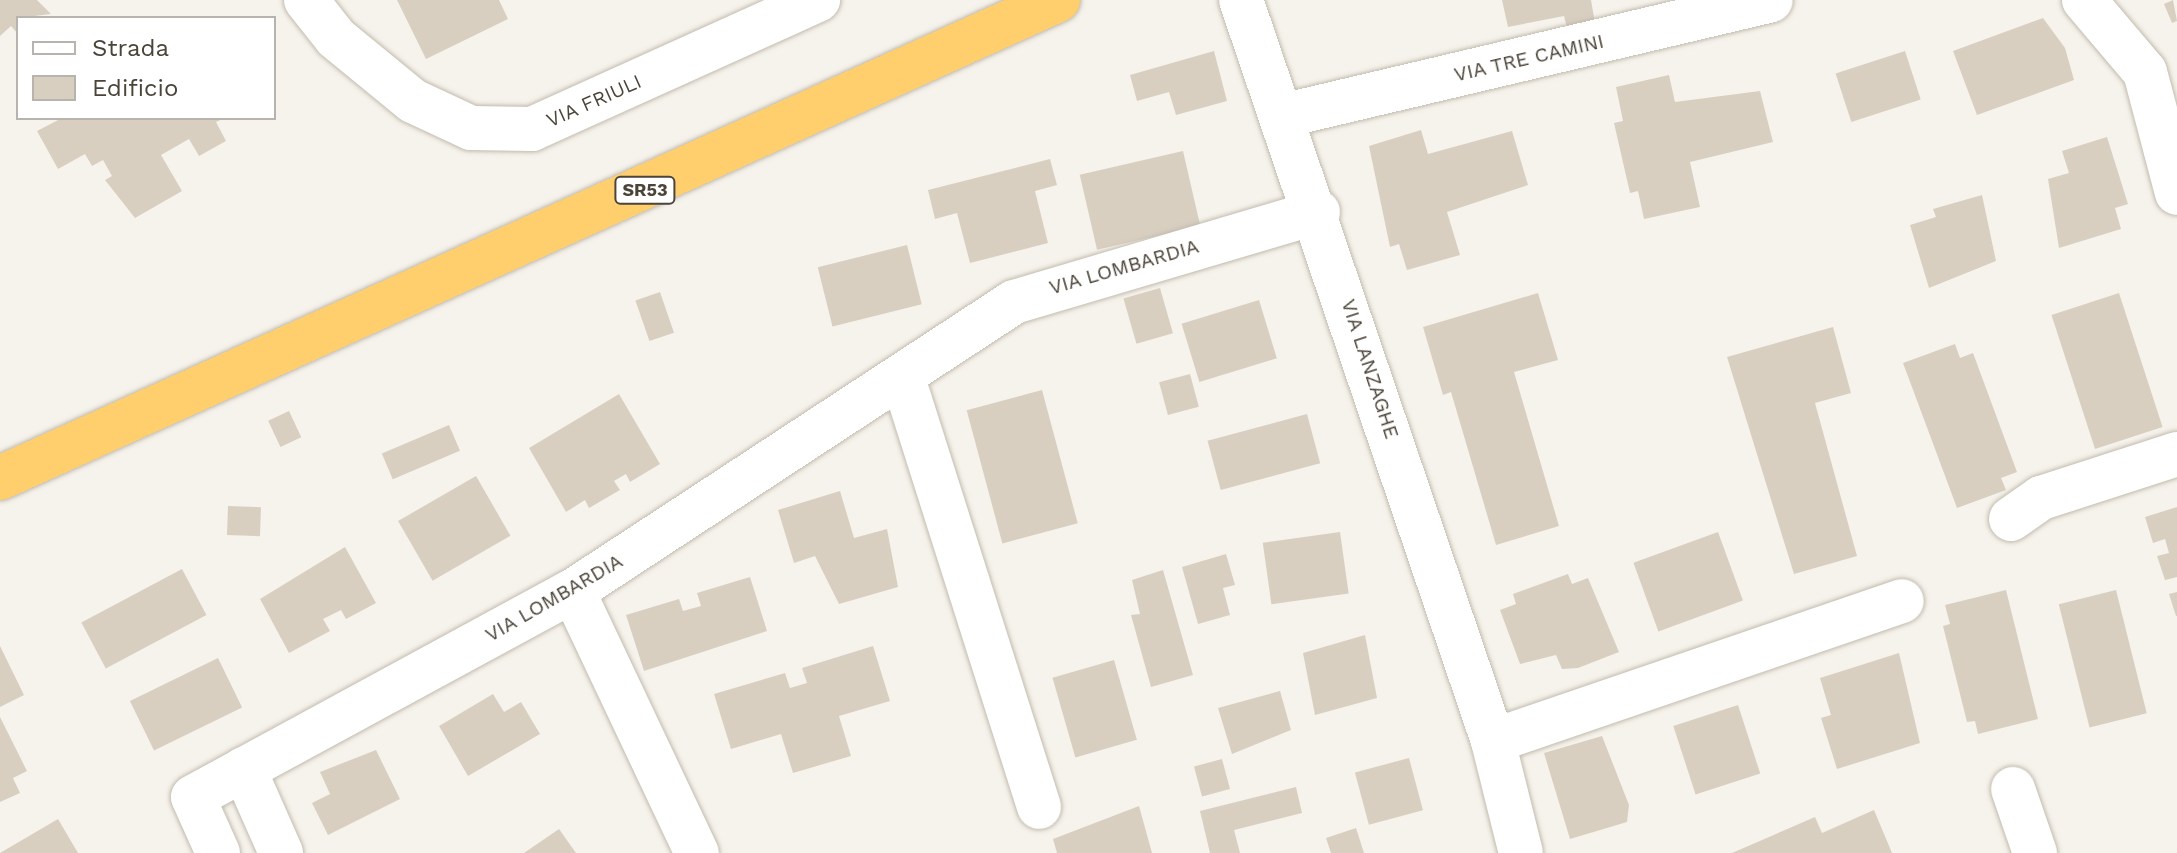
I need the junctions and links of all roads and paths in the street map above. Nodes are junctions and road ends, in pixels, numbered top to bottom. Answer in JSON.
{"nodes":[{"id":1,"x":306,"y":0,"type":"edge"},
{"id":2,"x":818,"y":0,"type":"edge"},
{"id":3,"x":1058,"y":0,"type":"edge"},
{"id":4,"x":1241,"y":0,"type":"edge"},
{"id":5,"x":1771,"y":0,"type":"edge"},
{"id":6,"x":2084,"y":0,"type":"edge"},
{"id":7,"x":1286,"y":115,"type":"junction"},
{"id":8,"x":2177,"y":193,"type":"edge"},
{"id":9,"x":1318,"y":212,"type":"junction"},
{"id":10,"x":903,"y":378,"type":"junction"},
{"id":11,"x":2177,"y":454,"type":"edge"},
{"id":12,"x":0,"y":478,"type":"edge"},
{"id":13,"x":2011,"y":519,"type":"dead end"},
{"id":14,"x":573,"y":591,"type":"junction"},
{"id":15,"x":1902,"y":601,"type":"dead end"},
{"id":16,"x":1493,"y":741,"type":"junction"},
{"id":17,"x":244,"y":769,"type":"junction"},
{"id":18,"x":2013,"y":789,"type":"dead end"},
{"id":19,"x":1039,"y":807,"type":"dead end"},
{"id":20,"x":218,"y":853,"type":"edge"},
{"id":21,"x":281,"y":853,"type":"edge"},
{"id":22,"x":697,"y":853,"type":"edge"},
{"id":23,"x":1521,"y":853,"type":"edge"},
{"id":24,"x":2035,"y":853,"type":"edge"}],
"edges":[{"from":1,"to":2,"type":"street","name":"VIA FRIULI"},
{"from":3,"to":12,"type":"highway","number":"SR53"},
{"from":4,"to":7,"type":"street","name":"VIA LANZAGHE"},
{"from":5,"to":7,"type":"street","name":"VIA TRE CAMINI"},
{"from":6,"to":8,"type":"street"},
{"from":7,"to":9,"type":"street","name":"VIA LANZAGHE"},
{"from":9,"to":10,"type":"street","name":"VIA LOMBARDIA"},
{"from":9,"to":16,"type":"street","name":"VIA LANZAGHE"},
{"from":10,"to":14,"type":"street","name":"VIA LOMBARDIA"},
{"from":10,"to":19,"type":"street"},
{"from":11,"to":13,"type":"street"},
{"from":14,"to":17,"type":"street","name":"VIA LOMBARDIA"},
{"from":14,"to":22,"type":"street"},
{"from":15,"to":16,"type":"street"},
{"from":16,"to":23,"type":"street","name":"VIA LANZAGHE"},
{"from":17,"to":20,"type":"street","name":"VIA LOMBARDIA"},
{"from":17,"to":21,"type":"street"},
{"from":18,"to":24,"type":"street"}]}
